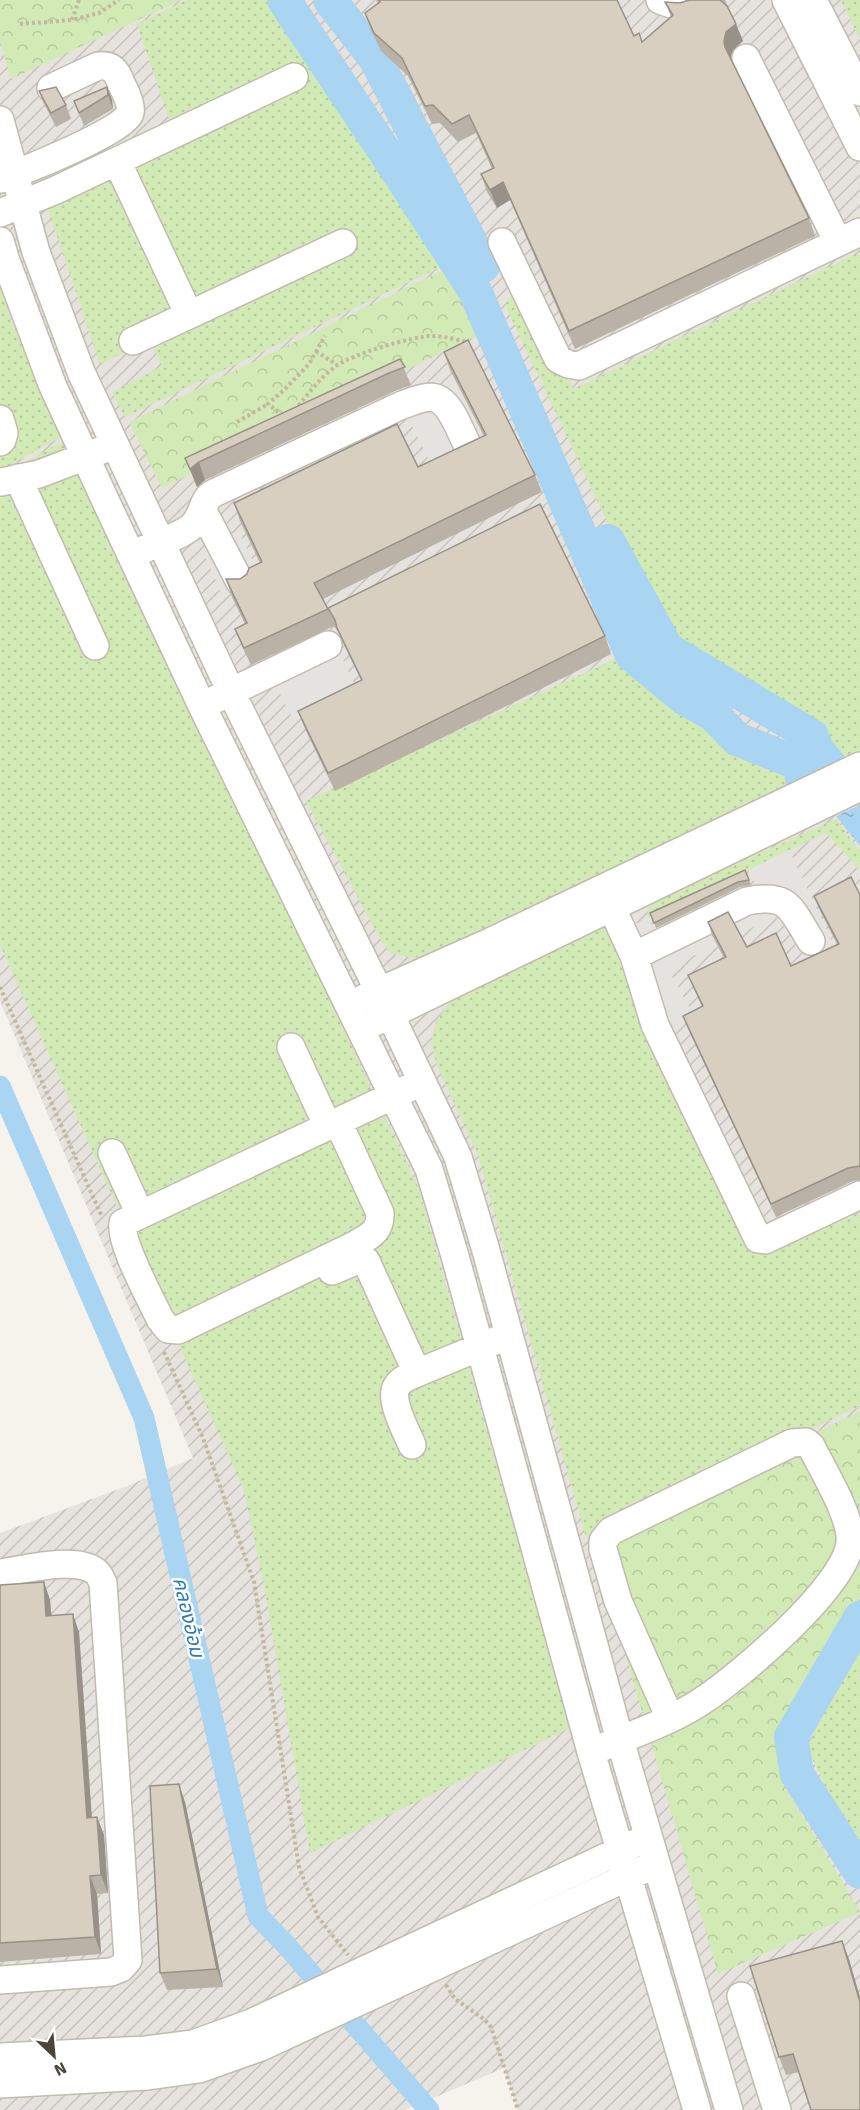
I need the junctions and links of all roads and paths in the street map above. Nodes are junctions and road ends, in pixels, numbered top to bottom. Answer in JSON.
{"nodes":[{"id":1,"x":80,"y":0,"type":"edge"},
{"id":2,"x":119,"y":0,"type":"edge"},
{"id":3,"x":660,"y":0,"type":"edge"},
{"id":4,"x":697,"y":0,"type":"edge"},
{"id":5,"x":786,"y":0,"type":"edge"},
{"id":6,"x":813,"y":0,"type":"edge"},
{"id":7,"x":72,"y":20,"type":"junction"},
{"id":8,"x":20,"y":24,"type":"dead end"},
{"id":9,"x":746,"y":58,"type":"dead end"},
{"id":10,"x":294,"y":77,"type":"dead end"},
{"id":11,"x":51,"y":88,"type":"edge"},
{"id":12,"x":860,"y":92,"type":"edge"},
{"id":13,"x":0,"y":120,"type":"edge"},
{"id":14,"x":860,"y":147,"type":"edge"},
{"id":15,"x":117,"y":161,"type":"junction"},
{"id":16,"x":7,"y":177,"type":"edge"},
{"id":17,"x":11,"y":208,"type":"edge"},
{"id":18,"x":849,"y":237,"type":"edge"},
{"id":19,"x":502,"y":242,"type":"dead end"},
{"id":20,"x":343,"y":243,"type":"dead end"},
{"id":21,"x":36,"y":252,"type":"junction"},
{"id":22,"x":2,"y":255,"type":"edge"},
{"id":23,"x":189,"y":315,"type":"junction"},
{"id":24,"x":325,"y":336,"type":"dead end"},
{"id":25,"x":133,"y":341,"type":"dead end"},
{"id":26,"x":468,"y":342,"type":"edge"},
{"id":27,"x":316,"y":351,"type":"junction"},
{"id":28,"x":337,"y":365,"type":"junction"},
{"id":29,"x":268,"y":404,"type":"junction"},
{"id":30,"x":294,"y":411,"type":"edge"},
{"id":31,"x":0,"y":419,"type":"edge"},
{"id":32,"x":287,"y":419,"type":"edge"},
{"id":33,"x":237,"y":422,"type":"dead end"},
{"id":34,"x":0,"y":442,"type":"edge"},
{"id":35,"x":114,"y":445,"type":"junction"},
{"id":36,"x":468,"y":446,"type":"edge"},
{"id":37,"x":85,"y":457,"type":"junction"},
{"id":38,"x":9,"y":480,"type":"edge"},
{"id":39,"x":203,"y":511,"type":"junction"},
{"id":40,"x":159,"y":541,"type":"junction"},
{"id":41,"x":131,"y":556,"type":"junction"},
{"id":42,"x":240,"y":582,"type":"edge"},
{"id":43,"x":328,"y":645,"type":"dead end"},
{"id":44,"x":95,"y":646,"type":"dead end"},
{"id":45,"x":231,"y":692,"type":"junction"},
{"id":46,"x":202,"y":706,"type":"junction"},
{"id":47,"x":855,"y":779,"type":"edge"},
{"id":48,"x":607,"y":898,"type":"junction"},
{"id":49,"x":811,"y":941,"type":"dead end"},
{"id":50,"x":634,"y":956,"type":"junction"},
{"id":51,"x":0,"y":987,"type":"edge"},
{"id":52,"x":384,"y":1002,"type":"junction"},
{"id":53,"x":349,"y":1005,"type":"junction"},
{"id":54,"x":362,"y":1029,"type":"junction"},
{"id":55,"x":291,"y":1047,"type":"dead end"},
{"id":56,"x":422,"y":1082,"type":"junction"},
{"id":57,"x":394,"y":1096,"type":"junction"},
{"id":58,"x":333,"y":1124,"type":"junction"},
{"id":59,"x":112,"y":1153,"type":"dead end"},
{"id":60,"x":860,"y":1195,"type":"edge"},
{"id":61,"x":141,"y":1214,"type":"junction"},
{"id":62,"x":106,"y":1225,"type":"dead end"},
{"id":63,"x":509,"y":1335,"type":"junction"},
{"id":64,"x":165,"y":1345,"type":"joint"},
{"id":65,"x":480,"y":1347,"type":"junction"},
{"id":66,"x":417,"y":1373,"type":"junction"},
{"id":67,"x":412,"y":1445,"type":"dead end"},
{"id":68,"x":0,"y":1573,"type":"edge"},
{"id":69,"x":670,"y":1718,"type":"junction"},
{"id":70,"x":620,"y":1740,"type":"junction"},
{"id":71,"x":591,"y":1752,"type":"junction"},
{"id":72,"x":608,"y":1807,"type":"junction"},
{"id":73,"x":649,"y":1836,"type":"junction"},
{"id":74,"x":621,"y":1851,"type":"junction"},
{"id":75,"x":657,"y":1863,"type":"junction"},
{"id":76,"x":629,"y":1876,"type":"junction"},
{"id":77,"x":583,"y":1883,"type":"junction"},
{"id":78,"x":647,"y":1938,"type":"junction"},
{"id":79,"x":436,"y":1967,"type":"junction"},
{"id":80,"x":361,"y":1972,"type":"junction"},
{"id":81,"x":0,"y":1980,"type":"edge"},
{"id":82,"x":741,"y":1996,"type":"dead end"},
{"id":83,"x":0,"y":2057,"type":"edge"},
{"id":84,"x":0,"y":2084,"type":"edge"},
{"id":85,"x":518,"y":2110,"type":"edge"},
{"id":86,"x":697,"y":2110,"type":"edge"},
{"id":87,"x":729,"y":2110,"type":"edge"},
{"id":88,"x":777,"y":2110,"type":"edge"}],
"edges":[{"from":1,"to":7,"type":"path"},
{"from":2,"to":7,"type":"path"},
{"from":3,"to":4,"type":"street"},
{"from":5,"to":14,"type":"street"},
{"from":6,"to":12,"type":"street"},
{"from":7,"to":8,"type":"path"},
{"from":9,"to":18,"type":"street"},
{"from":10,"to":15,"type":"street"},
{"from":11,"to":16,"type":"street"},
{"from":13,"to":16,"type":"street"},
{"from":15,"to":17,"type":"street"},
{"from":15,"to":23,"type":"street"},
{"from":16,"to":17,"type":"street"},
{"from":17,"to":21,"type":"street"},
{"from":18,"to":19,"type":"street"},
{"from":20,"to":23,"type":"street"},
{"from":21,"to":22,"type":"street"},
{"from":21,"to":35,"type":"street"},
{"from":22,"to":37,"type":"street"},
{"from":23,"to":25,"type":"street"},
{"from":24,"to":27,"type":"path"},
{"from":26,"to":28,"type":"path"},
{"from":27,"to":28,"type":"path"},
{"from":27,"to":29,"type":"path"},
{"from":28,"to":30,"type":"path"},
{"from":29,"to":32,"type":"path"},
{"from":29,"to":33,"type":"path"},
{"from":31,"to":34,"type":"street"},
{"from":35,"to":37,"type":"street"},
{"from":35,"to":40,"type":"street"},
{"from":36,"to":39,"type":"street"},
{"from":37,"to":38,"type":"street"},
{"from":37,"to":41,"type":"street"},
{"from":38,"to":44,"type":"street"},
{"from":39,"to":40,"type":"street"},
{"from":39,"to":42,"type":"street"},
{"from":40,"to":41,"type":"street"},
{"from":40,"to":45,"type":"street"},
{"from":41,"to":46,"type":"street"},
{"from":43,"to":45,"type":"street"},
{"from":45,"to":46,"type":"street"},
{"from":45,"to":52,"type":"street"},
{"from":46,"to":53,"type":"street"},
{"from":47,"to":48,"type":"street"},
{"from":48,"to":50,"type":"street"},
{"from":48,"to":52,"type":"street"},
{"from":49,"to":50,"type":"street"},
{"from":50,"to":60,"type":"street"},
{"from":51,"to":62,"type":"path"},
{"from":52,"to":53,"type":"street"},
{"from":52,"to":54,"type":"street"},
{"from":52,"to":56,"type":"street"},
{"from":53,"to":54,"type":"street"},
{"from":54,"to":57,"type":"street"},
{"from":55,"to":58,"type":"street"},
{"from":56,"to":57,"type":"street"},
{"from":56,"to":63,"type":"street"},
{"from":57,"to":58,"type":"street"},
{"from":57,"to":65,"type":"street"},
{"from":58,"to":61,"type":"street"},
{"from":58,"to":61,"type":"street"},
{"from":59,"to":61,"type":"street"},
{"from":63,"to":65,"type":"street"},
{"from":63,"to":70,"type":"street"},
{"from":64,"to":66,"type":"street"},
{"from":64,"to":80,"type":"path"},
{"from":65,"to":66,"type":"street"},
{"from":65,"to":71,"type":"street"},
{"from":66,"to":67,"type":"street"},
{"from":68,"to":81,"type":"street"},
{"from":69,"to":69,"type":"street"},
{"from":69,"to":70,"type":"street"},
{"from":70,"to":71,"type":"street"},
{"from":70,"to":73,"type":"street"},
{"from":71,"to":72,"type":"street"},
{"from":72,"to":74,"type":"street"},
{"from":72,"to":77,"type":"street"},
{"from":73,"to":74,"type":"street"},
{"from":73,"to":75,"type":"street"},
{"from":74,"to":76,"type":"street"},
{"from":74,"to":77,"type":"street"},
{"from":75,"to":76,"type":"street"},
{"from":75,"to":87,"type":"street"},
{"from":76,"to":77,"type":"street"},
{"from":76,"to":78,"type":"street"},
{"from":77,"to":78,"type":"street"},
{"from":77,"to":79,"type":"street"},
{"from":77,"to":80,"type":"street"},
{"from":78,"to":86,"type":"street"},
{"from":79,"to":84,"type":"street"},
{"from":79,"to":85,"type":"path"},
{"from":80,"to":83,"type":"street"},
{"from":82,"to":88,"type":"street"}]}
